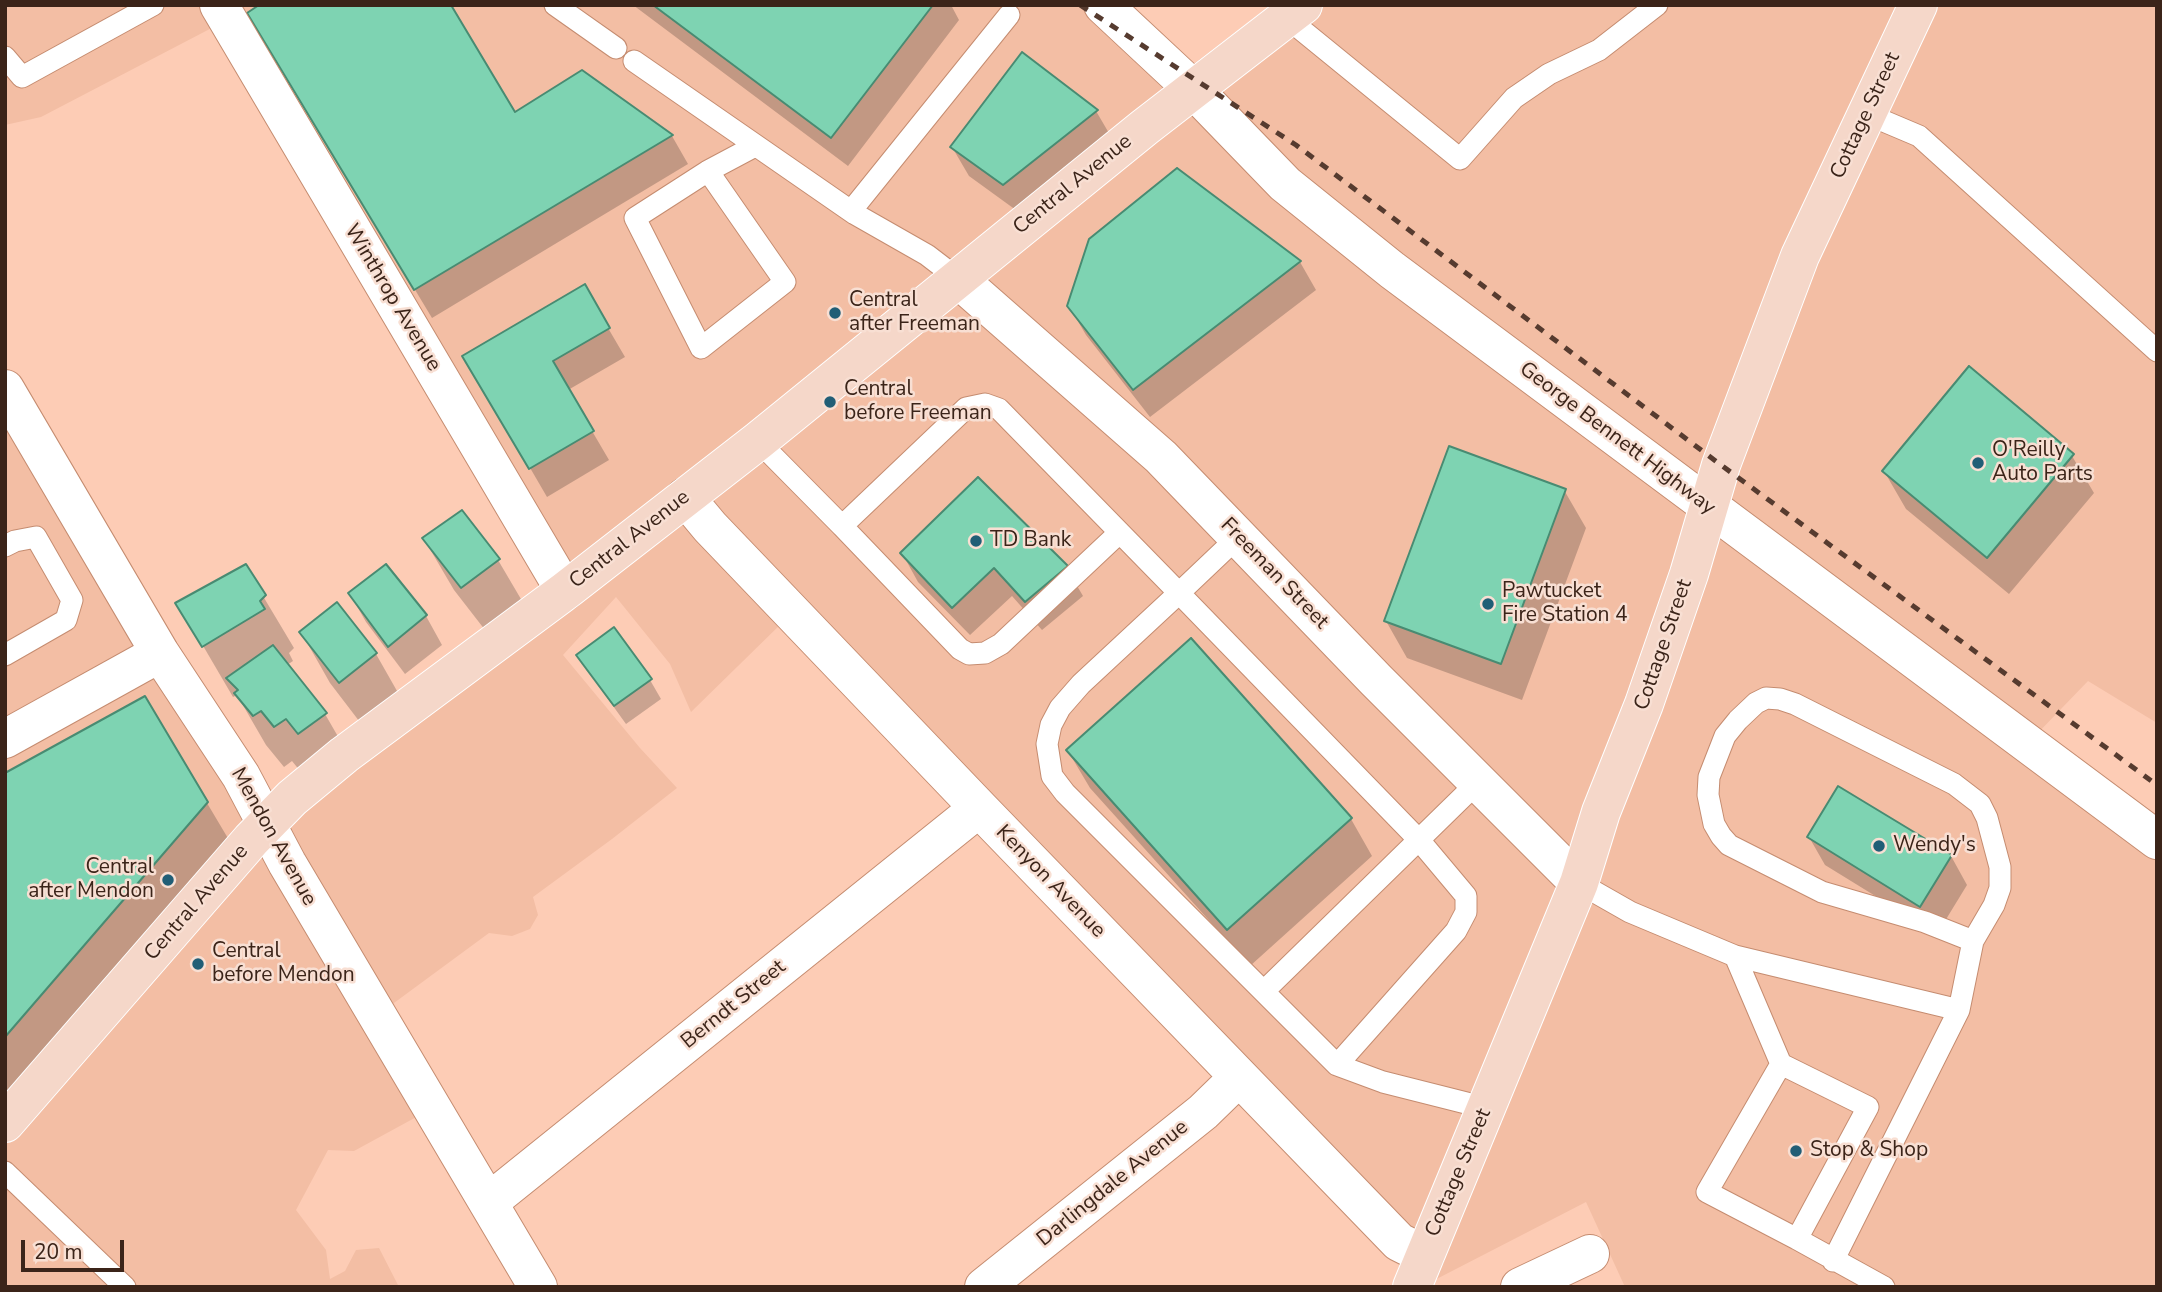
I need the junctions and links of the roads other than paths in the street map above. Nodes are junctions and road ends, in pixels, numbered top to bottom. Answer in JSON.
{"nodes":[{"id":1,"x":153,"y":5,"type":"edge"},
{"id":2,"x":219,"y":5,"type":"edge"},
{"id":3,"x":555,"y":5,"type":"edge"},
{"id":4,"x":1103,"y":5,"type":"edge"},
{"id":5,"x":1657,"y":5,"type":"edge"},
{"id":6,"x":1918,"y":5,"type":"edge"},
{"id":7,"x":1295,"y":11,"type":"edge"},
{"id":8,"x":1009,"y":15,"type":"dead end"},
{"id":9,"x":616,"y":48,"type":"dead end"},
{"id":10,"x":5,"y":57,"type":"edge"},
{"id":11,"x":634,"y":61,"type":"dead end"},
{"id":12,"x":1193,"y":89,"type":"junction"},
{"id":13,"x":1867,"y":114,"type":"junction"},
{"id":14,"x":755,"y":146,"type":"junction"},
{"id":15,"x":708,"y":171,"type":"junction"},
{"id":16,"x":851,"y":211,"type":"junction"},
{"id":17,"x":957,"y":278,"type":"junction"},
{"id":18,"x":2157,"y":351,"type":"edge"},
{"id":19,"x":5,"y":389,"type":"edge"},
{"id":20,"x":758,"y":441,"type":"junction"},
{"id":21,"x":685,"y":497,"type":"junction"},
{"id":22,"x":1708,"y":507,"type":"junction"},
{"id":23,"x":842,"y":526,"type":"junction"},
{"id":24,"x":1119,"y":533,"type":"junction"},
{"id":25,"x":1238,"y":537,"type":"junction"},
{"id":26,"x":5,"y":546,"type":"edge"},
{"id":27,"x":565,"y":591,"type":"junction"},
{"id":28,"x":1179,"y":593,"type":"junction"},
{"id":29,"x":160,"y":653,"type":"junction"},
{"id":30,"x":5,"y":655,"type":"edge"},
{"id":31,"x":5,"y":739,"type":"edge"},
{"id":32,"x":1478,"y":782,"type":"junction"},
{"id":33,"x":979,"y":808,"type":"junction"},
{"id":34,"x":267,"y":824,"type":"junction"},
{"id":35,"x":1419,"y":840,"type":"junction"},
{"id":36,"x":2157,"y":840,"type":"edge"},
{"id":37,"x":1579,"y":883,"type":"junction"},
{"id":38,"x":1973,"y":942,"type":"junction"},
{"id":39,"x":1735,"y":956,"type":"junction"},
{"id":40,"x":1264,"y":991,"type":"junction"},
{"id":41,"x":1959,"y":1010,"type":"junction"},
{"id":42,"x":1781,"y":1063,"type":"junction"},
{"id":43,"x":1337,"y":1065,"type":"junction"},
{"id":44,"x":1239,"y":1077,"type":"junction"},
{"id":45,"x":1486,"y":1108,"type":"junction"},
{"id":46,"x":5,"y":1123,"type":"edge"},
{"id":47,"x":5,"y":1172,"type":"edge"},
{"id":48,"x":489,"y":1202,"type":"junction"},
{"id":49,"x":1797,"y":1239,"type":"junction"},
{"id":50,"x":1590,"y":1254,"type":"dead end"},
{"id":51,"x":1833,"y":1261,"type":"junction"},
{"id":52,"x":1418,"y":1271,"type":"edge"},
{"id":53,"x":125,"y":1287,"type":"edge"},
{"id":54,"x":538,"y":1287,"type":"edge"},
{"id":55,"x":984,"y":1287,"type":"edge"},
{"id":56,"x":1520,"y":1287,"type":"edge"},
{"id":57,"x":1884,"y":1287,"type":"edge"}],
"edges":[{"from":1,"to":10,"type":"lane"},
{"from":2,"to":27,"type":"street","name":"Winthrop Avenue"},
{"from":3,"to":9,"type":"lane"},
{"from":4,"to":12,"type":"street","name":"George Bennett Highway"},
{"from":5,"to":7,"type":"lane"},
{"from":6,"to":13,"type":"main road","name":"Cottage Street"},
{"from":7,"to":12,"type":"main road","name":"Central Avenue"},
{"from":8,"to":16,"type":"lane"},
{"from":11,"to":14,"type":"lane"},
{"from":12,"to":17,"type":"main road","name":"Central Avenue"},
{"from":12,"to":22,"type":"street","name":"George Bennett Highway"},
{"from":13,"to":18,"type":"lane"},
{"from":13,"to":22,"type":"main road","name":"Cottage Street"},
{"from":14,"to":15,"type":"lane"},
{"from":14,"to":16,"type":"lane"},
{"from":15,"to":15,"type":"lane"},
{"from":16,"to":17,"type":"lane"},
{"from":17,"to":20,"type":"main road","name":"Central Avenue"},
{"from":17,"to":25,"type":"street","name":"Freeman Street"},
{"from":19,"to":29,"type":"street","name":"Mendon Avenue"},
{"from":20,"to":21,"type":"main road","name":"Central Avenue"},
{"from":20,"to":23,"type":"lane"},
{"from":21,"to":27,"type":"main road","name":"Central Avenue"},
{"from":21,"to":33,"type":"street","name":"Kenyon Avenue"},
{"from":22,"to":36,"type":"street","name":"George Bennett Highway"},
{"from":22,"to":37,"type":"main road","name":"Cottage Street"},
{"from":23,"to":24,"type":"lane"},
{"from":23,"to":24,"type":"lane"},
{"from":24,"to":28,"type":"lane"},
{"from":25,"to":28,"type":"lane"},
{"from":25,"to":32,"type":"street","name":"Freeman Street"},
{"from":26,"to":30,"type":"lane"},
{"from":27,"to":34,"type":"main road","name":"Central Avenue"},
{"from":28,"to":35,"type":"lane"},
{"from":28,"to":40,"type":"lane"},
{"from":29,"to":31,"type":"street"},
{"from":29,"to":34,"type":"street","name":"Mendon Avenue"},
{"from":32,"to":35,"type":"lane"},
{"from":32,"to":37,"type":"street","name":"Freeman Street"},
{"from":33,"to":44,"type":"street","name":"Kenyon Avenue"},
{"from":33,"to":48,"type":"street","name":"Berndt Street"},
{"from":34,"to":46,"type":"main road","name":"Central Avenue"},
{"from":34,"to":48,"type":"street","name":"Mendon Avenue"},
{"from":35,"to":40,"type":"lane"},
{"from":35,"to":43,"type":"lane"},
{"from":37,"to":39,"type":"lane"},
{"from":37,"to":45,"type":"main road","name":"Cottage Street"},
{"from":38,"to":38,"type":"lane"},
{"from":38,"to":41,"type":"lane"},
{"from":39,"to":41,"type":"lane"},
{"from":39,"to":42,"type":"lane"},
{"from":40,"to":43,"type":"lane"},
{"from":41,"to":51,"type":"lane"},
{"from":42,"to":49,"type":"lane"},
{"from":42,"to":49,"type":"lane"},
{"from":43,"to":45,"type":"lane"},
{"from":44,"to":52,"type":"street","name":"Kenyon Avenue"},
{"from":44,"to":55,"type":"street","name":"Darlingdale Avenue"},
{"from":45,"to":52,"type":"main road","name":"Cottage Street"},
{"from":47,"to":53,"type":"lane"},
{"from":48,"to":54,"type":"street","name":"Mendon Avenue"},
{"from":49,"to":51,"type":"lane"},
{"from":50,"to":56,"type":"street"},
{"from":51,"to":57,"type":"lane"}]}
